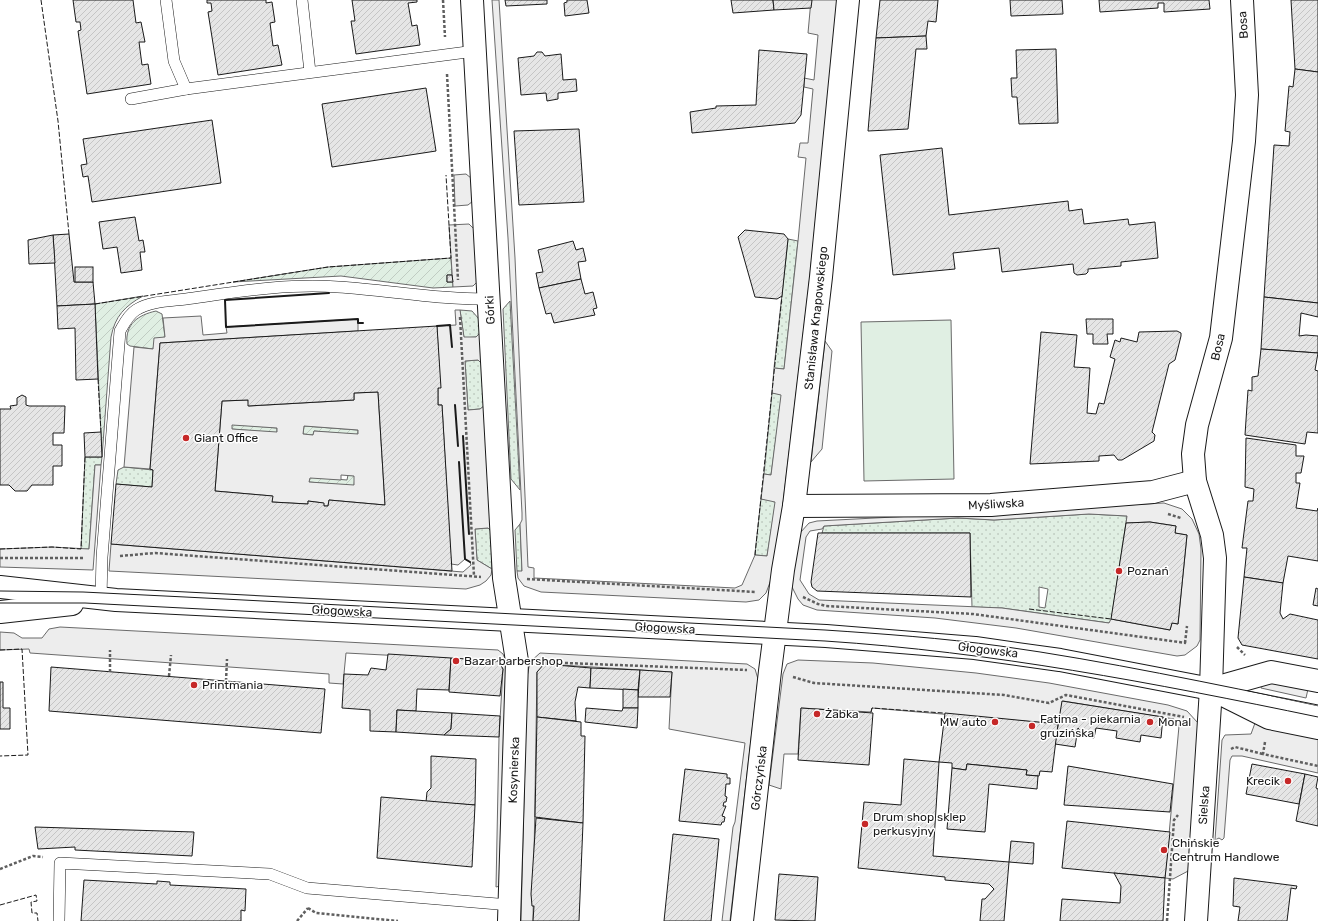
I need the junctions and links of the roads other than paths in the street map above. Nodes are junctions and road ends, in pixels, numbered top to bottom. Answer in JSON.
{"nodes":[{"id":1,"x":166,"y":0,"type":"edge"},
{"id":2,"x":302,"y":0,"type":"edge"},
{"id":3,"x":472,"y":0,"type":"edge"},
{"id":4,"x":848,"y":0,"type":"edge"},
{"id":5,"x":1242,"y":0,"type":"edge"},
{"id":6,"x":475,"y":51,"type":"junction"},
{"id":7,"x":310,"y":72,"type":"junction"},
{"id":8,"x":186,"y":89,"type":"junction"},
{"id":9,"x":131,"y":99,"type":"dead end"},
{"id":10,"x":489,"y":299,"type":"junction"},
{"id":11,"x":1195,"y":481,"type":"junction"},
{"id":12,"x":794,"y":506,"type":"junction"},
{"id":13,"x":0,"y":587,"type":"edge"},
{"id":14,"x":0,"y":597,"type":"edge"},
{"id":15,"x":108,"y":599,"type":"junction"},
{"id":16,"x":0,"y":612,"type":"edge"},
{"id":17,"x":510,"y":620,"type":"junction"},
{"id":18,"x":775,"y":634,"type":"junction"},
{"id":19,"x":1318,"y":681,"type":"edge"},
{"id":20,"x":1211,"y":689,"type":"junction"},
{"id":21,"x":1318,"y":712,"type":"edge"},
{"id":22,"x":1318,"y":728,"type":"edge"},
{"id":23,"x":510,"y":913,"type":"edge"},
{"id":24,"x":59,"y":921,"type":"edge"},
{"id":25,"x":742,"y":921,"type":"edge"},
{"id":26,"x":1196,"y":921,"type":"edge"}],
"edges":[{"from":1,"to":8,"type":"lane"},
{"from":2,"to":7,"type":"lane"},
{"from":3,"to":6,"type":"street","name":"Górki"},
{"from":4,"to":12,"type":"street","name":"Stanisława Knapowskiego"},
{"from":5,"to":11,"type":"street","name":"Bosa"},
{"from":6,"to":7,"type":"lane"},
{"from":6,"to":10,"type":"street","name":"Górki"},
{"from":7,"to":8,"type":"lane"},
{"from":8,"to":9,"type":"lane"},
{"from":10,"to":15,"type":"lane"},
{"from":10,"to":17,"type":"street","name":"Górki"},
{"from":11,"to":12,"type":"street","name":"Myśliwska"},
{"from":11,"to":20,"type":"street","name":"Bosa"},
{"from":12,"to":18,"type":"street","name":"Stanisława Knapowskiego"},
{"from":13,"to":15,"type":"street","name":"Głogowska"},
{"from":14,"to":15,"type":"lane"},
{"from":15,"to":16,"type":"street","name":"Głogowska"},
{"from":15,"to":17,"type":"street","name":"Głogowska"},
{"from":17,"to":18,"type":"street","name":"Głogowska"},
{"from":17,"to":23,"type":"street","name":"Kosynierska"},
{"from":18,"to":20,"type":"street","name":"Głogowska"},
{"from":18,"to":25,"type":"street","name":"Górczyńska"},
{"from":19,"to":20,"type":"street","name":"Głogowska"},
{"from":20,"to":21,"type":"lane"},
{"from":20,"to":22,"type":"street","name":"Głogowska"},
{"from":20,"to":26,"type":"street","name":"Sielska"},
{"from":23,"to":24,"type":"lane"}]}
